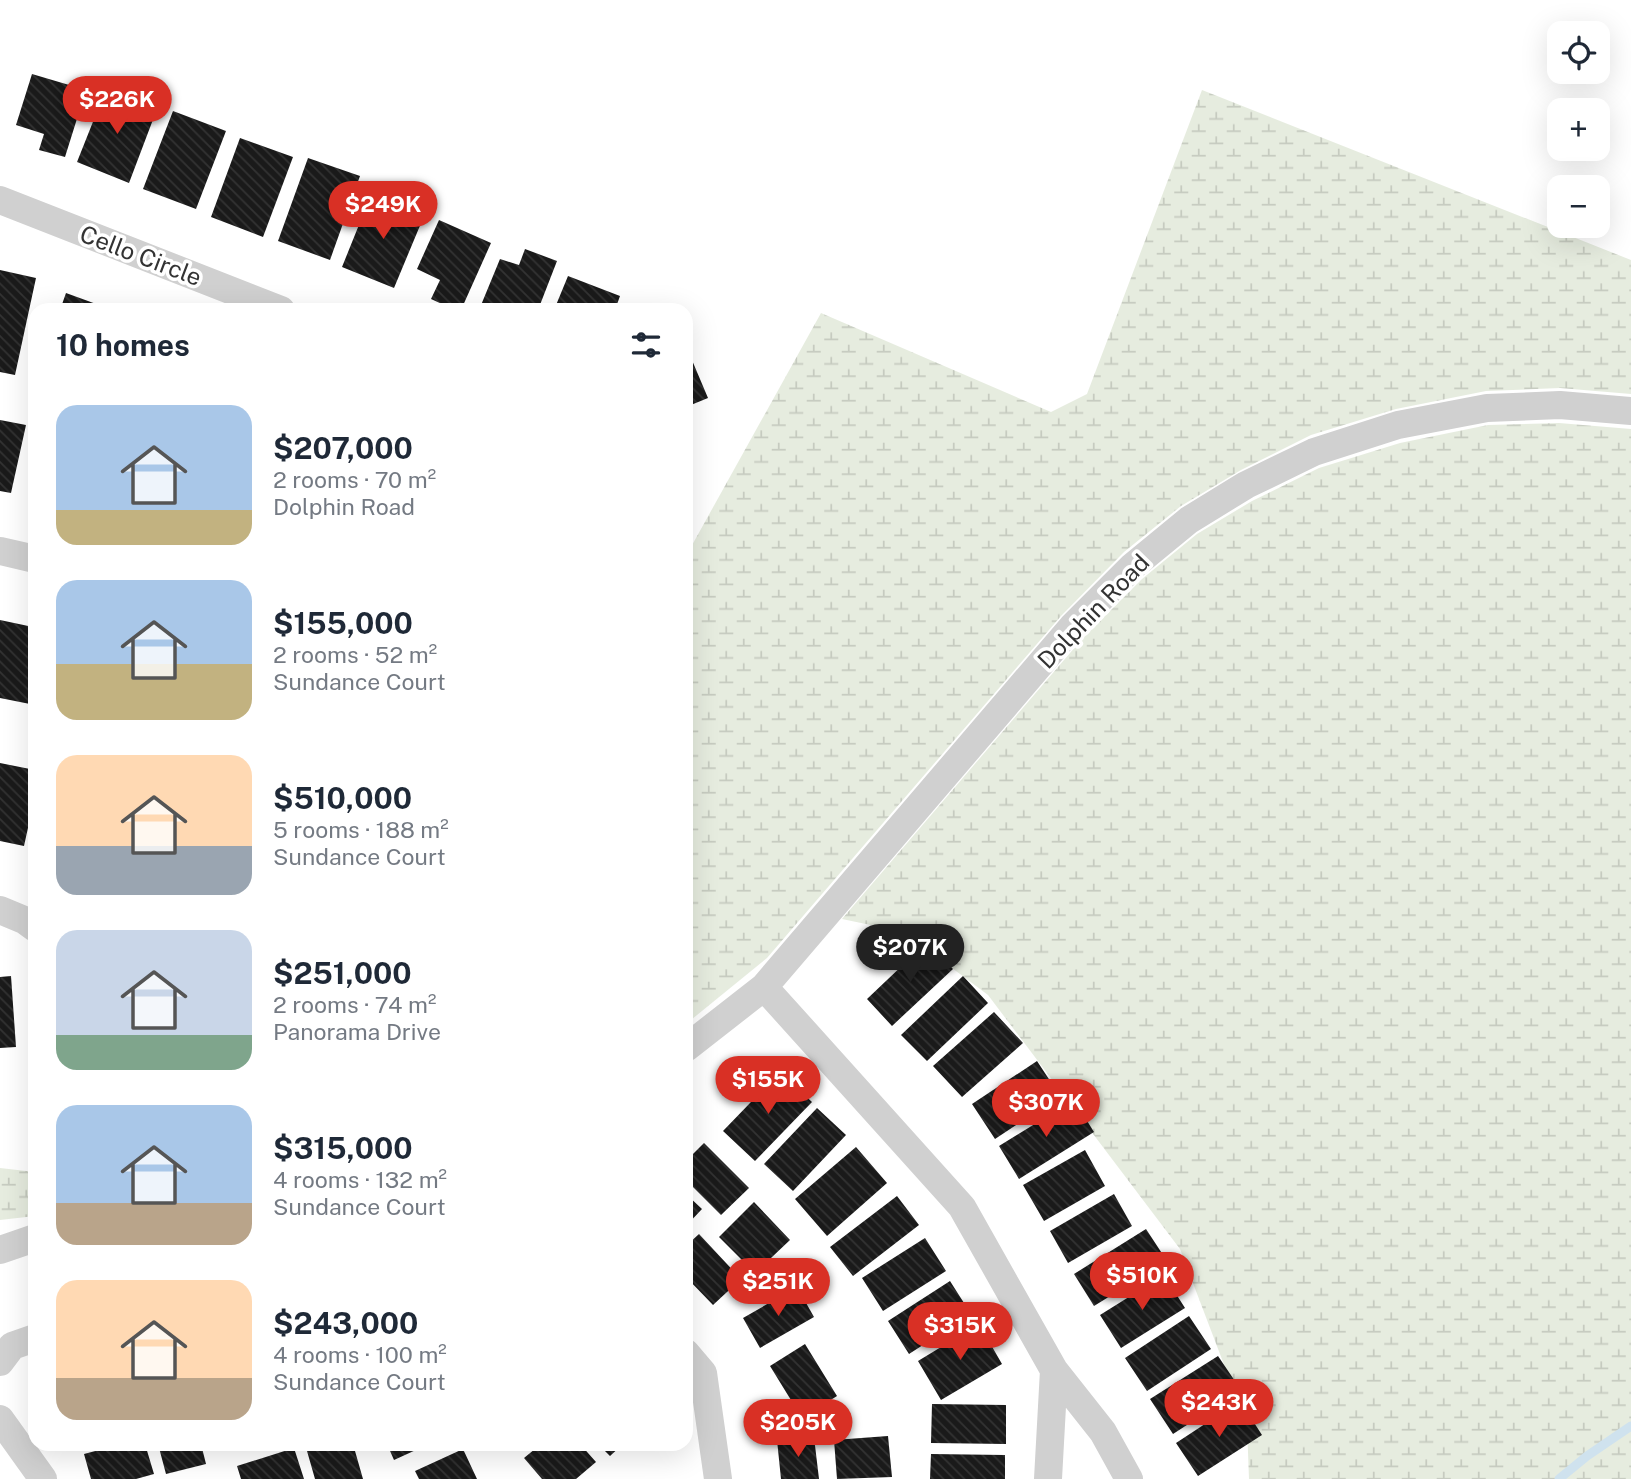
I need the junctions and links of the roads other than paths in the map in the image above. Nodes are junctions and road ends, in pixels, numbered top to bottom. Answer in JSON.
{"nodes":[{"id":1,"x":0,"y":200,"type":"edge"},
{"id":2,"x":263,"y":303,"type":"edge"},
{"id":3,"x":1631,"y":411,"type":"edge"},
{"id":4,"x":0,"y":551,"type":"edge"},
{"id":5,"x":28,"y":557,"type":"edge"},
{"id":6,"x":0,"y":910,"type":"edge"},
{"id":7,"x":28,"y":923,"type":"edge"},
{"id":8,"x":764,"y":987,"type":"junction"},
{"id":9,"x":693,"y":1043,"type":"edge"},
{"id":10,"x":28,"y":1240,"type":"edge"},
{"id":11,"x":0,"y":1250,"type":"edge"},
{"id":12,"x":28,"y":1340,"type":"edge"},
{"id":13,"x":693,"y":1361,"type":"edge"},
{"id":14,"x":0,"y":1362,"type":"edge"},
{"id":15,"x":1054,"y":1370,"type":"junction"},
{"id":16,"x":0,"y":1419,"type":"edge"},
{"id":17,"x":43,"y":1479,"type":"edge"},
{"id":18,"x":718,"y":1479,"type":"edge"},
{"id":19,"x":1048,"y":1479,"type":"edge"},
{"id":20,"x":1129,"y":1479,"type":"edge"}],
"edges":[{"from":1,"to":2,"type":"street","name":"Cello Circle"},
{"from":3,"to":8,"type":"street","name":"Dolphin Road"},
{"from":4,"to":5,"type":"street"},
{"from":6,"to":7,"type":"street"},
{"from":8,"to":9,"type":"street","name":"Dolphin Road"},
{"from":8,"to":15,"type":"street"},
{"from":10,"to":11,"type":"street"},
{"from":12,"to":14,"type":"street"},
{"from":13,"to":18,"type":"street"},
{"from":15,"to":19,"type":"street"},
{"from":15,"to":20,"type":"street"},
{"from":16,"to":17,"type":"street"}]}
